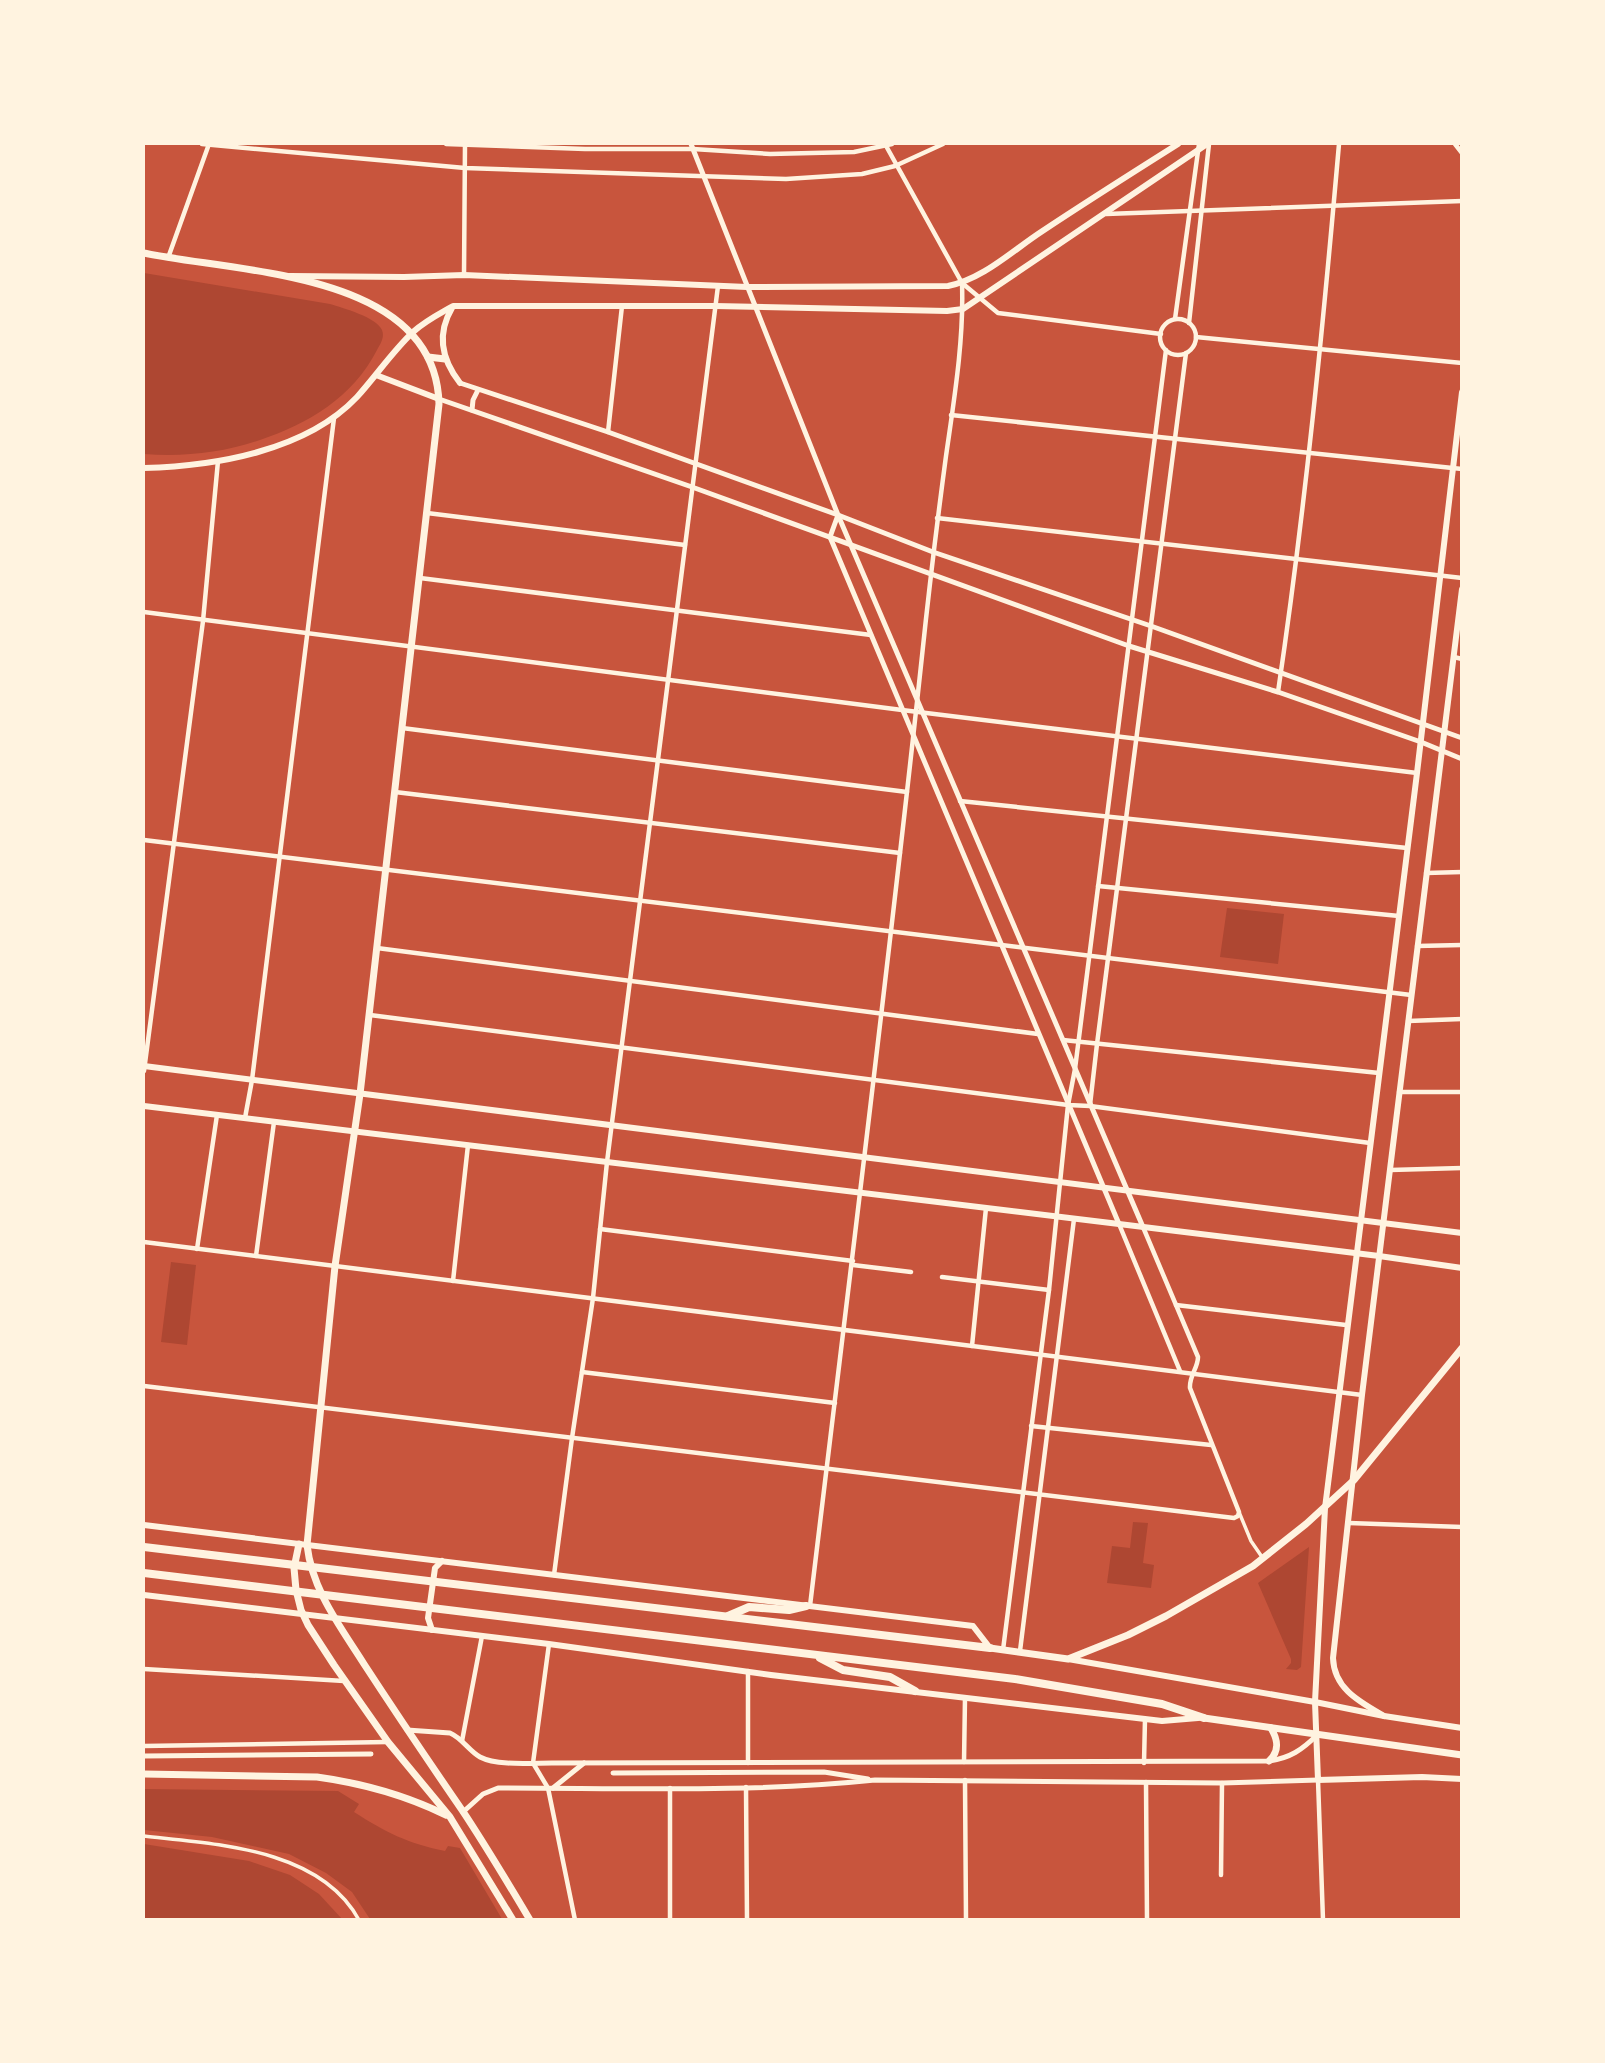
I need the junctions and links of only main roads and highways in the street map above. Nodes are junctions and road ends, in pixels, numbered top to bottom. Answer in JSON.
{"nodes":[{"id":1,"x":1178,"y":144,"type":"edge"},
{"id":2,"x":1208,"y":144,"type":"edge"},
{"id":3,"x":1198,"y":147,"type":"edge"},
{"id":4,"x":144,"y":253,"type":"edge"},
{"id":5,"x":288,"y":276,"type":"junction"},
{"id":6,"x":453,"y":306,"type":"junction"},
{"id":7,"x":412,"y":333,"type":"junction"},
{"id":8,"x":428,"y":357,"type":"junction"},
{"id":9,"x":445,"y":359,"type":"junction"},
{"id":10,"x":376,"y":375,"type":"junction"},
{"id":11,"x":460,"y":383,"type":"road end"},
{"id":12,"x":1461,"y":392,"type":"edge"},
{"id":13,"x":439,"y":398,"type":"junction"},
{"id":14,"x":144,"y":468,"type":"edge"},
{"id":15,"x":1461,"y":589,"type":"edge"},
{"id":16,"x":1458,"y":658,"type":"edge"},
{"id":17,"x":144,"y":1068,"type":"edge"},
{"id":18,"x":360,"y":1094,"type":"junction"},
{"id":19,"x":144,"y":1105,"type":"edge"},
{"id":20,"x":355,"y":1132,"type":"junction"},
{"id":21,"x":1360,"y":1220,"type":"junction"},
{"id":22,"x":1383,"y":1223,"type":"junction"},
{"id":23,"x":1461,"y":1233,"type":"edge"},
{"id":24,"x":1356,"y":1253,"type":"junction"},
{"id":25,"x":1379,"y":1256,"type":"junction"},
{"id":26,"x":1461,"y":1268,"type":"edge"},
{"id":27,"x":1461,"y":1348,"type":"edge"},
{"id":28,"x":1354,"y":1480,"type":"junction"},
{"id":29,"x":1325,"y":1508,"type":"junction"},
{"id":30,"x":144,"y":1525,"type":"edge"},
{"id":31,"x":303,"y":1544,"type":"junction"},
{"id":32,"x":144,"y":1547,"type":"edge"},
{"id":33,"x":442,"y":1561,"type":"junction"},
{"id":34,"x":144,"y":1573,"type":"edge"},
{"id":35,"x":144,"y":1595,"type":"edge"},
{"id":36,"x":808,"y":1606,"type":"junction"},
{"id":37,"x":303,"y":1615,"type":"junction"},
{"id":38,"x":335,"y":1618,"type":"junction"},
{"id":39,"x":725,"y":1618,"type":"junction"},
{"id":40,"x":432,"y":1630,"type":"junction"},
{"id":41,"x":990,"y":1648,"type":"junction"},
{"id":42,"x":815,"y":1655,"type":"junction"},
{"id":43,"x":1068,"y":1659,"type":"junction"},
{"id":44,"x":915,"y":1691,"type":"junction"},
{"id":45,"x":1315,"y":1702,"type":"junction"},
{"id":46,"x":1384,"y":1716,"type":"junction"},
{"id":47,"x":1204,"y":1718,"type":"junction"},
{"id":48,"x":1271,"y":1728,"type":"junction"},
{"id":49,"x":1461,"y":1728,"type":"edge"},
{"id":50,"x":1317,"y":1735,"type":"junction"},
{"id":51,"x":1461,"y":1755,"type":"edge"},
{"id":52,"x":1269,"y":1761,"type":"road end"},
{"id":53,"x":144,"y":1774,"type":"edge"},
{"id":54,"x":1461,"y":1779,"type":"edge"},
{"id":55,"x":450,"y":1817,"type":"junction"},
{"id":56,"x":513,"y":1920,"type":"edge"},
{"id":57,"x":530,"y":1920,"type":"edge"}],
"edges":[{"from":1,"to":5,"type":"main road"},
{"from":2,"to":3,"type":"main road"},
{"from":3,"to":6,"type":"main road"},
{"from":4,"to":5,"type":"main road"},
{"from":5,"to":7,"type":"main road"},
{"from":6,"to":7,"type":"main road"},
{"from":6,"to":9,"type":"main road"},
{"from":7,"to":8,"type":"main road"},
{"from":7,"to":10,"type":"main road"},
{"from":8,"to":9,"type":"main road"},
{"from":8,"to":13,"type":"main road"},
{"from":9,"to":11,"type":"main road"},
{"from":10,"to":13,"type":"main road"},
{"from":10,"to":14,"type":"main road"},
{"from":12,"to":21,"type":"main road"},
{"from":13,"to":18,"type":"main road"},
{"from":15,"to":16,"type":"main road"},
{"from":16,"to":22,"type":"main road"},
{"from":17,"to":18,"type":"main road"},
{"from":18,"to":20,"type":"main road"},
{"from":18,"to":21,"type":"main road"},
{"from":19,"to":20,"type":"main road"},
{"from":20,"to":24,"type":"main road"},
{"from":20,"to":31,"type":"main road"},
{"from":21,"to":22,"type":"main road"},
{"from":21,"to":24,"type":"main road"},
{"from":22,"to":23,"type":"main road"},
{"from":22,"to":25,"type":"main road"},
{"from":24,"to":25,"type":"main road"},
{"from":24,"to":29,"type":"main road"},
{"from":25,"to":26,"type":"main road"},
{"from":25,"to":28,"type":"main road"},
{"from":27,"to":28,"type":"main road"},
{"from":28,"to":29,"type":"main road"},
{"from":28,"to":46,"type":"main road"},
{"from":29,"to":43,"type":"main road"},
{"from":29,"to":45,"type":"main road"},
{"from":30,"to":31,"type":"main road"},
{"from":31,"to":33,"type":"main road"},
{"from":31,"to":37,"type":"main road"},
{"from":31,"to":38,"type":"main road"},
{"from":32,"to":39,"type":"highway"},
{"from":33,"to":36,"type":"main road"},
{"from":33,"to":40,"type":"main road"},
{"from":34,"to":42,"type":"highway"},
{"from":35,"to":37,"type":"main road"},
{"from":36,"to":39,"type":"highway"},
{"from":36,"to":41,"type":"main road"},
{"from":37,"to":38,"type":"main road"},
{"from":37,"to":55,"type":"main road"},
{"from":38,"to":40,"type":"main road"},
{"from":38,"to":57,"type":"main road"},
{"from":39,"to":41,"type":"highway"},
{"from":40,"to":44,"type":"main road"},
{"from":41,"to":43,"type":"main road"},
{"from":42,"to":44,"type":"highway"},
{"from":42,"to":47,"type":"highway"},
{"from":43,"to":45,"type":"main road"},
{"from":44,"to":47,"type":"main road"},
{"from":45,"to":46,"type":"main road"},
{"from":45,"to":50,"type":"main road"},
{"from":46,"to":49,"type":"main road"},
{"from":47,"to":48,"type":"main road"},
{"from":48,"to":50,"type":"main road"},
{"from":48,"to":52,"type":"main road"},
{"from":50,"to":51,"type":"main road"},
{"from":50,"to":54,"type":"main road"},
{"from":53,"to":55,"type":"main road"},
{"from":55,"to":56,"type":"main road"}]}
